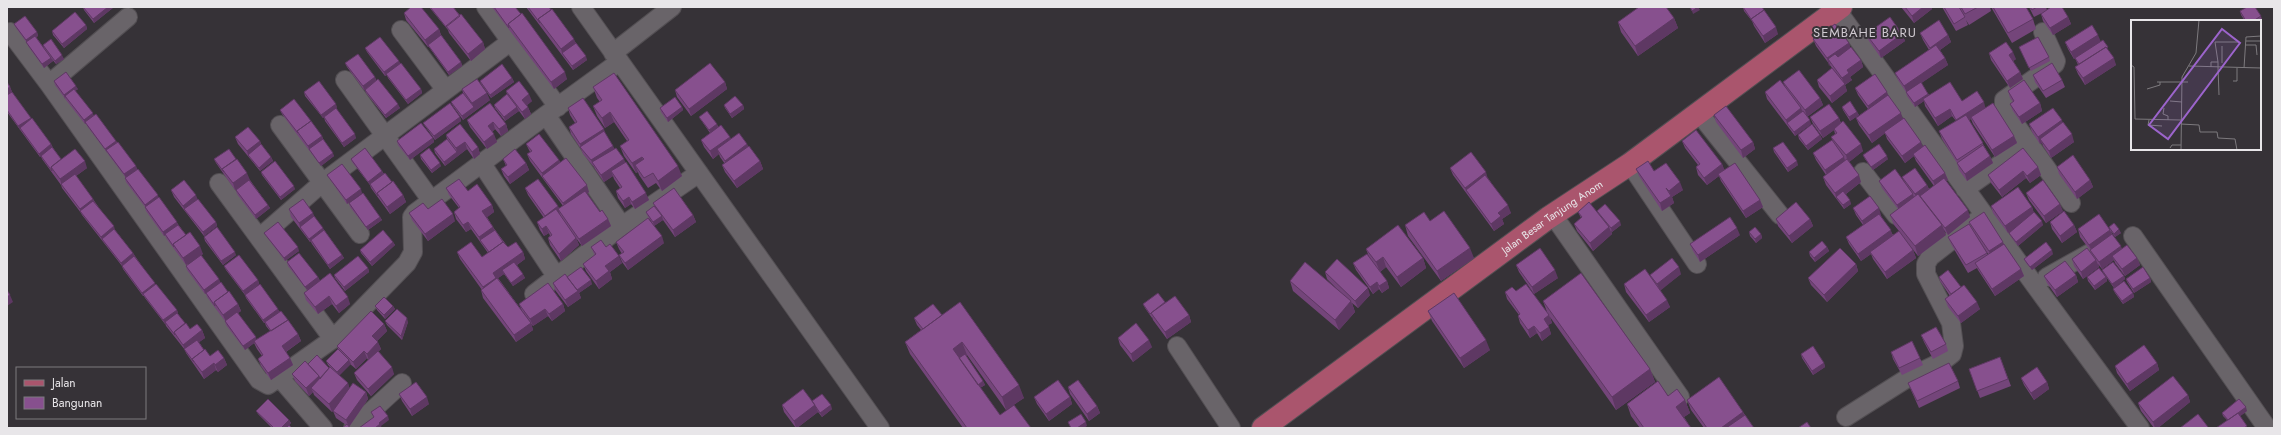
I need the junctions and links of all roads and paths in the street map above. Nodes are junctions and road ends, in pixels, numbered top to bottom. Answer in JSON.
{"nodes":[{"id":1,"x":486,"y":7,"type":"edge"},
{"id":2,"x":581,"y":7,"type":"edge"},
{"id":3,"x":672,"y":7,"type":"edge"},
{"id":4,"x":1839,"y":8,"type":"edge"},
{"id":5,"x":128,"y":17,"type":"dead end"},
{"id":6,"x":401,"y":30,"type":"dead end"},
{"id":7,"x":10,"y":32,"type":"dead end"},
{"id":8,"x":2043,"y":32,"type":"dead end"},
{"id":9,"x":510,"y":42,"type":"junction"},
{"id":10,"x":616,"y":58,"type":"junction"},
{"id":11,"x":345,"y":80,"type":"dead end"},
{"id":12,"x":49,"y":84,"type":"junction"},
{"id":13,"x":445,"y":89,"type":"junction"},
{"id":14,"x":552,"y":111,"type":"junction"},
{"id":15,"x":1698,"y":112,"type":"junction"},
{"id":16,"x":280,"y":125,"type":"dead end"},
{"id":17,"x":385,"y":134,"type":"junction"},
{"id":18,"x":2030,"y":143,"type":"junction"},
{"id":19,"x":482,"y":164,"type":"junction"},
{"id":20,"x":1630,"y":164,"type":"junction"},
{"id":21,"x":1863,"y":172,"type":"dead end"},
{"id":22,"x":700,"y":173,"type":"junction"},
{"id":23,"x":322,"y":182,"type":"junction"},
{"id":24,"x":219,"y":183,"type":"dead end"},
{"id":25,"x":1949,"y":185,"type":"junction"},
{"id":26,"x":431,"y":200,"type":"junction"},
{"id":27,"x":2071,"y":203,"type":"dead end"},
{"id":28,"x":1984,"y":214,"type":"junction"},
{"id":29,"x":1553,"y":215,"type":"junction"},
{"id":30,"x":1780,"y":215,"type":"edge"},
{"id":31,"x":622,"y":226,"type":"junction"},
{"id":32,"x":360,"y":234,"type":"dead end"},
{"id":33,"x":2133,"y":236,"type":"dead end"},
{"id":34,"x":259,"y":238,"type":"junction"},
{"id":35,"x":2090,"y":253,"type":"edge"},
{"id":36,"x":1697,"y":264,"type":"edge"},
{"id":37,"x":556,"y":276,"type":"junction"},
{"id":38,"x":2034,"y":284,"type":"junction"},
{"id":39,"x":534,"y":294,"type":"edge"},
{"id":40,"x":333,"y":339,"type":"junction"},
{"id":41,"x":1177,"y":346,"type":"dead end"},
{"id":42,"x":280,"y":378,"type":"junction"},
{"id":43,"x":402,"y":383,"type":"dead end"},
{"id":44,"x":1680,"y":397,"type":"edge"},
{"id":45,"x":1846,"y":417,"type":"dead end"},
{"id":46,"x":323,"y":428,"type":"edge"},
{"id":47,"x":353,"y":428,"type":"edge"},
{"id":48,"x":880,"y":428,"type":"edge"},
{"id":49,"x":1230,"y":428,"type":"edge"},
{"id":50,"x":1263,"y":428,"type":"edge"},
{"id":51,"x":2140,"y":428,"type":"edge"},
{"id":52,"x":2267,"y":428,"type":"edge"}],
"edges":[{"from":1,"to":9,"type":"street"},
{"from":2,"to":10,"type":"street"},
{"from":3,"to":10,"type":"street"},
{"from":4,"to":15,"type":"main road","name":"Jalan Besar Tanjung Anom"},
{"from":4,"to":25,"type":"street"},
{"from":5,"to":12,"type":"street"},
{"from":6,"to":13,"type":"street"},
{"from":7,"to":12,"type":"street"},
{"from":8,"to":18,"type":"street"},
{"from":9,"to":13,"type":"street"},
{"from":9,"to":14,"type":"street"},
{"from":10,"to":14,"type":"street"},
{"from":10,"to":22,"type":"street"},
{"from":11,"to":17,"type":"street"},
{"from":12,"to":42,"type":"street"},
{"from":13,"to":17,"type":"street"},
{"from":14,"to":19,"type":"street"},
{"from":14,"to":31,"type":"street"},
{"from":15,"to":20,"type":"main road","name":"Jalan Besar Tanjung Anom"},
{"from":15,"to":30,"type":"street"},
{"from":16,"to":23,"type":"street"},
{"from":17,"to":23,"type":"street"},
{"from":17,"to":26,"type":"street"},
{"from":18,"to":25,"type":"street"},
{"from":18,"to":27,"type":"street"},
{"from":19,"to":26,"type":"street"},
{"from":19,"to":37,"type":"street"},
{"from":20,"to":29,"type":"main road","name":"Jalan Besar Tanjung Anom"},
{"from":20,"to":36,"type":"street"},
{"from":21,"to":25,"type":"street"},
{"from":22,"to":31,"type":"street"},
{"from":22,"to":48,"type":"street"},
{"from":23,"to":32,"type":"street"},
{"from":23,"to":34,"type":"street"},
{"from":24,"to":34,"type":"street"},
{"from":25,"to":28,"type":"street"},
{"from":26,"to":40,"type":"street"},
{"from":28,"to":38,"type":"street"},
{"from":28,"to":45,"type":"street"},
{"from":29,"to":44,"type":"street"},
{"from":29,"to":50,"type":"main road","name":"Jalan Besar Tanjung Anom"},
{"from":31,"to":37,"type":"street"},
{"from":33,"to":52,"type":"street"},
{"from":34,"to":40,"type":"street"},
{"from":35,"to":38,"type":"street"},
{"from":37,"to":39,"type":"street"},
{"from":38,"to":51,"type":"street"},
{"from":40,"to":42,"type":"street"},
{"from":41,"to":49,"type":"street"},
{"from":42,"to":46,"type":"street"},
{"from":43,"to":47,"type":"street"}]}
